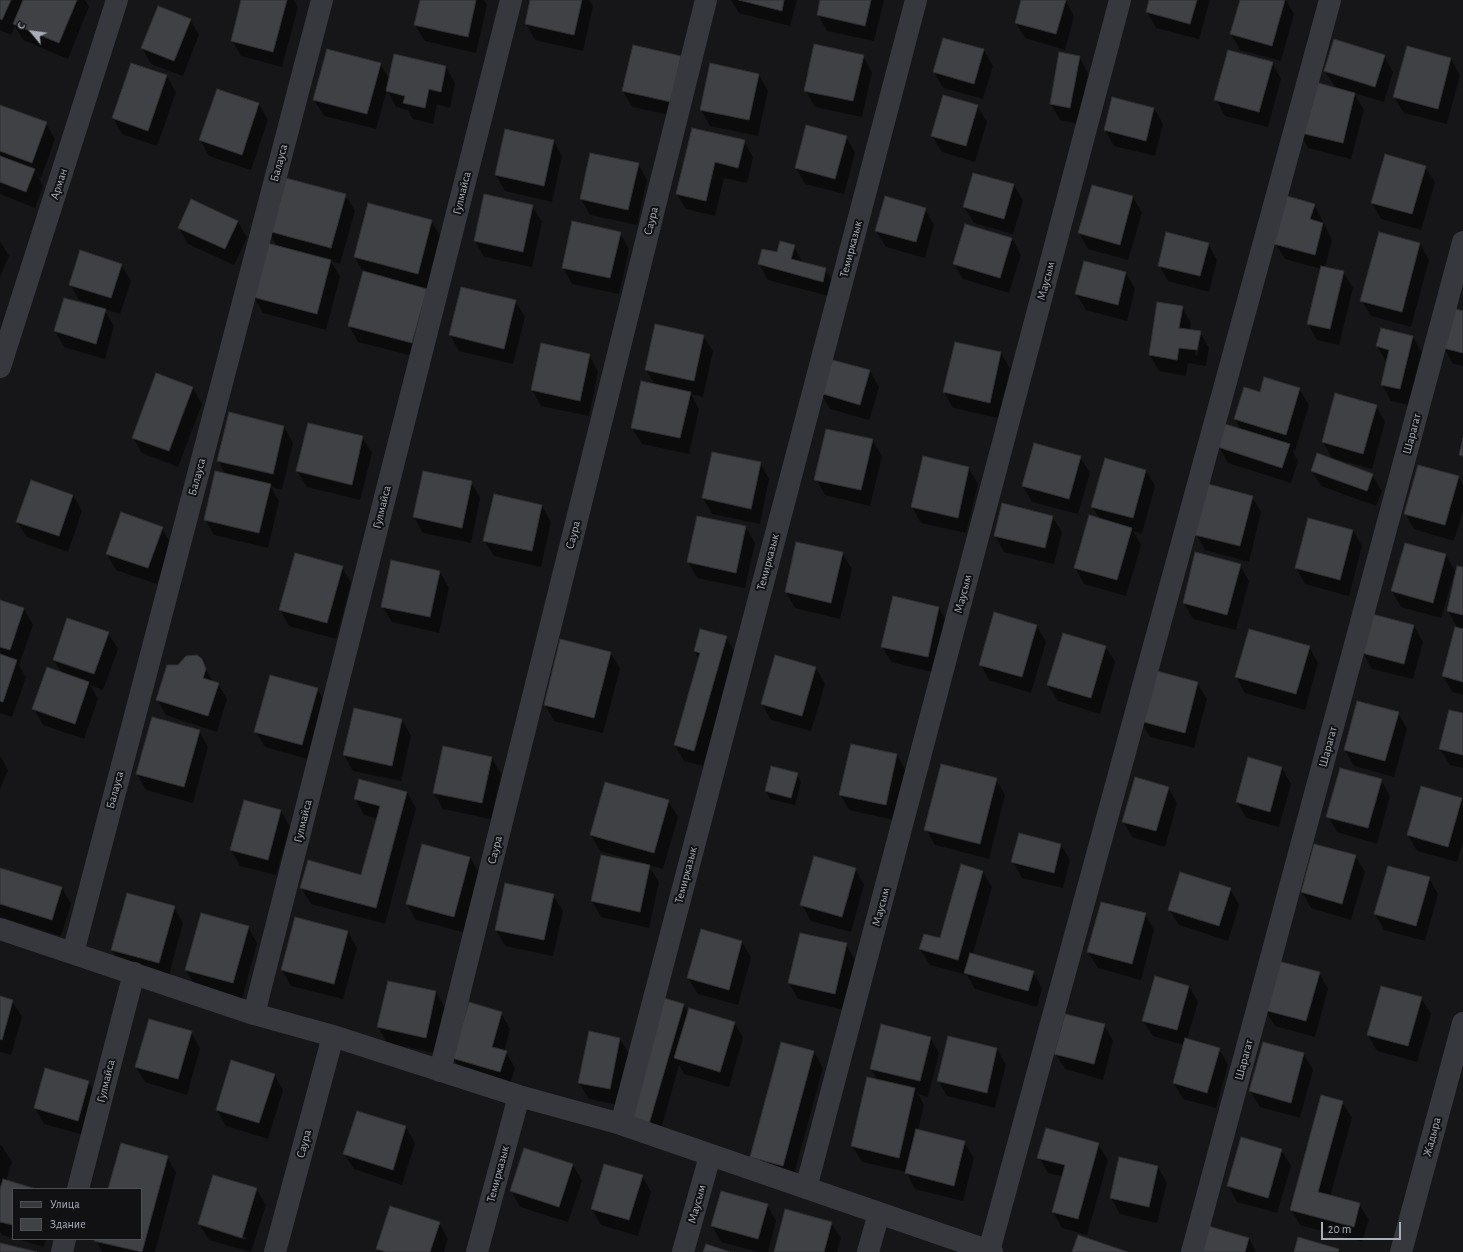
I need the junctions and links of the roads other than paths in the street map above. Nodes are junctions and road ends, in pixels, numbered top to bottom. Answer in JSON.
{"nodes":[{"id":1,"x":117,"y":0,"type":"edge"},
{"id":2,"x":322,"y":0,"type":"edge"},
{"id":3,"x":511,"y":0,"type":"edge"},
{"id":4,"x":706,"y":0,"type":"edge"},
{"id":5,"x":916,"y":0,"type":"edge"},
{"id":6,"x":1120,"y":0,"type":"edge"},
{"id":7,"x":1330,"y":0,"type":"edge"},
{"id":8,"x":1463,"y":242,"type":"edge"},
{"id":9,"x":0,"y":367,"type":"edge"},
{"id":10,"x":0,"y":929,"type":"edge"},
{"id":11,"x":72,"y":953,"type":"junction"},
{"id":12,"x":134,"y":973,"type":"junction"},
{"id":13,"x":254,"y":1014,"type":"junction"},
{"id":14,"x":1463,"y":1023,"type":"edge"},
{"id":15,"x":333,"y":1036,"type":"junction"},
{"id":16,"x":440,"y":1071,"type":"junction"},
{"id":17,"x":519,"y":1096,"type":"junction"},
{"id":18,"x":621,"y":1124,"type":"junction"},
{"id":19,"x":710,"y":1156,"type":"junction"},
{"id":20,"x":78,"y":1188,"type":"edge"},
{"id":21,"x":806,"y":1188,"type":"junction"},
{"id":22,"x":879,"y":1213,"type":"junction"},
{"id":23,"x":65,"y":1240,"type":"edge"},
{"id":24,"x":62,"y":1252,"type":"edge"},
{"id":25,"x":275,"y":1252,"type":"edge"},
{"id":26,"x":477,"y":1252,"type":"edge"},
{"id":27,"x":683,"y":1252,"type":"edge"},
{"id":28,"x":868,"y":1252,"type":"edge"},
{"id":29,"x":990,"y":1252,"type":"edge"},
{"id":30,"x":1192,"y":1252,"type":"edge"},
{"id":31,"x":1401,"y":1252,"type":"edge"}],
"edges":[{"from":1,"to":9,"type":"street","name":"Арман"},
{"from":2,"to":11,"type":"street","name":"Балауса"},
{"from":3,"to":13,"type":"street","name":"Гулмайса"},
{"from":4,"to":16,"type":"street","name":"Саура"},
{"from":5,"to":18,"type":"street","name":"Темирказык"},
{"from":6,"to":21,"type":"street","name":"Маусым"},
{"from":7,"to":29,"type":"street"},
{"from":8,"to":30,"type":"street","name":"Шарагат"},
{"from":10,"to":11,"type":"street"},
{"from":11,"to":12,"type":"street"},
{"from":12,"to":13,"type":"street"},
{"from":12,"to":20,"type":"street","name":"Гулмайса"},
{"from":13,"to":15,"type":"street"},
{"from":14,"to":31,"type":"street","name":"Жадыра"},
{"from":15,"to":16,"type":"street"},
{"from":15,"to":25,"type":"street","name":"Саура"},
{"from":16,"to":17,"type":"street"},
{"from":17,"to":18,"type":"street"},
{"from":17,"to":26,"type":"street","name":"Темирказык"},
{"from":18,"to":19,"type":"street"},
{"from":19,"to":21,"type":"street"},
{"from":19,"to":27,"type":"street","name":"Маусым"},
{"from":21,"to":22,"type":"street"},
{"from":22,"to":28,"type":"street"},
{"from":22,"to":29,"type":"street"},
{"from":23,"to":24,"type":"street"}]}
